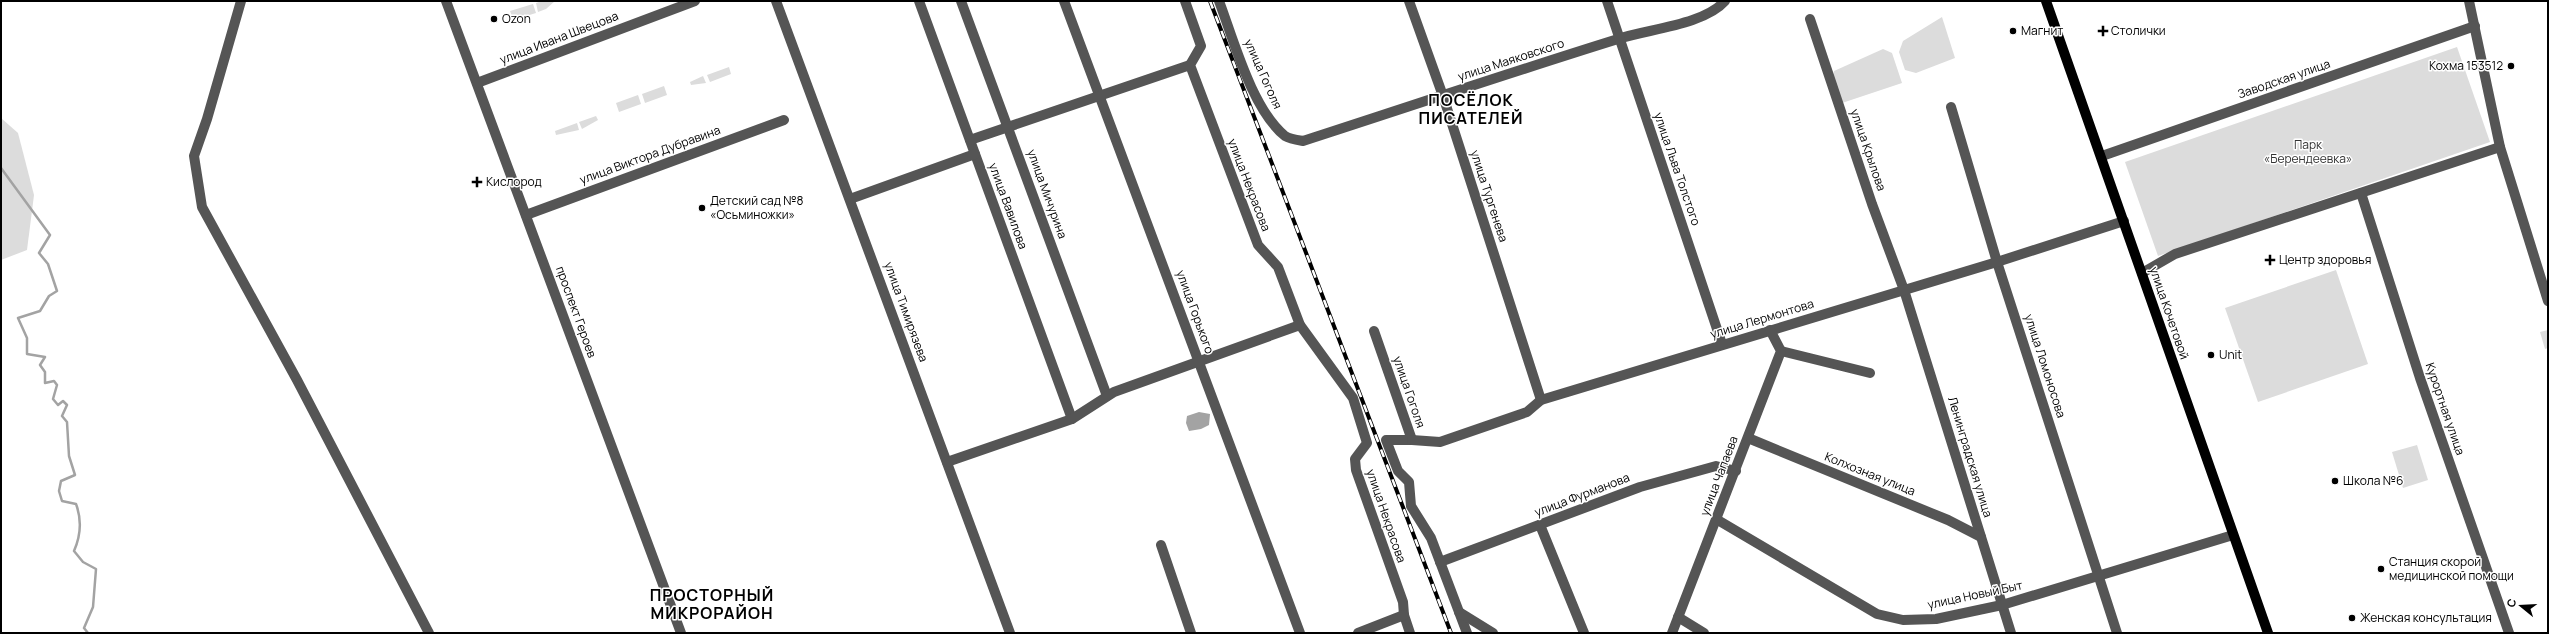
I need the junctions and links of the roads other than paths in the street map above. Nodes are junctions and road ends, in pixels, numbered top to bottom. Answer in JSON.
{"nodes":[{"id":1,"x":241,"y":1,"type":"edge"},
{"id":2,"x":446,"y":1,"type":"edge"},
{"id":3,"x":695,"y":1,"type":"edge"},
{"id":4,"x":776,"y":1,"type":"edge"},
{"id":5,"x":919,"y":1,"type":"edge"},
{"id":6,"x":961,"y":1,"type":"edge"},
{"id":7,"x":1064,"y":1,"type":"edge"},
{"id":8,"x":1185,"y":1,"type":"edge"},
{"id":9,"x":1219,"y":1,"type":"edge"},
{"id":10,"x":1409,"y":1,"type":"edge"},
{"id":11,"x":1607,"y":1,"type":"edge"},
{"id":12,"x":1725,"y":1,"type":"edge"},
{"id":13,"x":2046,"y":1,"type":"edge"},
{"id":14,"x":2469,"y":1,"type":"edge"},
{"id":15,"x":1810,"y":19,"type":"dead end"},
{"id":16,"x":2475,"y":26,"type":"junction"},
{"id":17,"x":1620,"y":38,"type":"junction"},
{"id":18,"x":1190,"y":65,"type":"junction"},
{"id":19,"x":477,"y":83,"type":"junction"},
{"id":20,"x":1100,"y":96,"type":"junction"},
{"id":21,"x":1443,"y":96,"type":"junction"},
{"id":22,"x":1951,"y":107,"type":"dead end"},
{"id":23,"x":784,"y":120,"type":"dead end"},
{"id":24,"x":1009,"y":127,"type":"junction"},
{"id":25,"x":970,"y":140,"type":"junction"},
{"id":26,"x":1303,"y":141,"type":"joint"},
{"id":27,"x":2500,"y":148,"type":"junction"},
{"id":28,"x":975,"y":154,"type":"junction"},
{"id":29,"x":2102,"y":156,"type":"junction"},
{"id":30,"x":2361,"y":192,"type":"junction"},
{"id":31,"x":850,"y":199,"type":"junction"},
{"id":32,"x":526,"y":215,"type":"junction"},
{"id":33,"x":2124,"y":221,"type":"junction"},
{"id":34,"x":1997,"y":262,"type":"junction"},
{"id":35,"x":2142,"y":273,"type":"junction"},
{"id":36,"x":1904,"y":290,"type":"junction"},
{"id":37,"x":2548,"y":301,"type":"edge"},
{"id":38,"x":1300,"y":325,"type":"junction"},
{"id":39,"x":1770,"y":330,"type":"junction"},
{"id":40,"x":1374,"y":332,"type":"dead end"},
{"id":41,"x":1722,"y":344,"type":"junction"},
{"id":42,"x":1780,"y":351,"type":"junction"},
{"id":43,"x":1199,"y":361,"type":"junction"},
{"id":44,"x":1870,"y":373,"type":"dead end"},
{"id":45,"x":1107,"y":396,"type":"junction"},
{"id":46,"x":1541,"y":400,"type":"junction"},
{"id":47,"x":1072,"y":419,"type":"junction"},
{"id":48,"x":1748,"y":438,"type":"junction"},
{"id":49,"x":1412,"y":440,"type":"junction"},
{"id":50,"x":947,"y":462,"type":"junction"},
{"id":51,"x":1736,"y":471,"type":"junction"},
{"id":52,"x":1716,"y":519,"type":"junction"},
{"id":53,"x":1540,"y":525,"type":"junction"},
{"id":54,"x":2233,"y":535,"type":"junction"},
{"id":55,"x":1981,"y":537,"type":"junction"},
{"id":56,"x":1161,"y":545,"type":"dead end"},
{"id":57,"x":1440,"y":562,"type":"junction"},
{"id":58,"x":2099,"y":576,"type":"junction"},
{"id":59,"x":2002,"y":605,"type":"junction"},
{"id":60,"x":1459,"y":612,"type":"junction"},
{"id":61,"x":1404,"y":615,"type":"junction"},
{"id":62,"x":1678,"y":617,"type":"junction"},
{"id":63,"x":429,"y":633,"type":"edge"},
{"id":64,"x":681,"y":633,"type":"edge"},
{"id":65,"x":1010,"y":633,"type":"edge"},
{"id":66,"x":1191,"y":633,"type":"edge"},
{"id":67,"x":1300,"y":633,"type":"edge"},
{"id":68,"x":1358,"y":633,"type":"edge"},
{"id":69,"x":1410,"y":633,"type":"edge"},
{"id":70,"x":1467,"y":633,"type":"edge"},
{"id":71,"x":1493,"y":633,"type":"edge"},
{"id":72,"x":1584,"y":633,"type":"edge"},
{"id":73,"x":1672,"y":633,"type":"edge"},
{"id":74,"x":1704,"y":633,"type":"edge"},
{"id":75,"x":2011,"y":633,"type":"edge"},
{"id":76,"x":2117,"y":633,"type":"edge"},
{"id":77,"x":2268,"y":633,"type":"edge"},
{"id":78,"x":2509,"y":633,"type":"edge"}],
"edges":[{"from":1,"to":63,"type":"street"},
{"from":2,"to":19,"type":"street","name":"проспект Героев"},
{"from":3,"to":19,"type":"street","name":"улица Ивана Швецова"},
{"from":4,"to":31,"type":"street","name":"улица Тимирязева"},
{"from":5,"to":25,"type":"street","name":"улица Вавилова"},
{"from":6,"to":24,"type":"street","name":"улица Мичурина"},
{"from":7,"to":20,"type":"street","name":"улица Горького"},
{"from":8,"to":18,"type":"street"},
{"from":9,"to":26,"type":"street","name":"улица Гоголя"},
{"from":10,"to":21,"type":"street","name":"улица Тургенева"},
{"from":11,"to":17,"type":"street","name":"улица Льва Толстого"},
{"from":12,"to":17,"type":"street","name":"улица Маяковского"},
{"from":13,"to":29,"type":"main road","name":"улица Кочетовой"},
{"from":14,"to":16,"type":"street"},
{"from":15,"to":36,"type":"street","name":"улица Крылова"},
{"from":16,"to":27,"type":"street"},
{"from":16,"to":29,"type":"street","name":"Заводская улица"},
{"from":17,"to":21,"type":"street","name":"улица Маяковского"},
{"from":17,"to":41,"type":"street","name":"улица Льва Толстого"},
{"from":18,"to":20,"type":"street"},
{"from":18,"to":38,"type":"street","name":"улица Некрасова"},
{"from":19,"to":32,"type":"street","name":"проспект Героев"},
{"from":20,"to":24,"type":"street"},
{"from":20,"to":43,"type":"street","name":"улица Горького"},
{"from":21,"to":26,"type":"street","name":"улица Маяковского"},
{"from":21,"to":46,"type":"street","name":"улица Тургенева"},
{"from":22,"to":34,"type":"street","name":"улица Ломоносова"},
{"from":23,"to":32,"type":"street","name":"улица Виктора Дубравина"},
{"from":24,"to":25,"type":"street"},
{"from":24,"to":45,"type":"street","name":"улица Мичурина"},
{"from":25,"to":28,"type":"street","name":"улица Вавилова"},
{"from":27,"to":30,"type":"street"},
{"from":27,"to":37,"type":"street"},
{"from":28,"to":31,"type":"street"},
{"from":28,"to":47,"type":"street","name":"улица Вавилова"},
{"from":29,"to":33,"type":"main road","name":"улица Кочетовой"},
{"from":30,"to":35,"type":"street"},
{"from":30,"to":78,"type":"street","name":"Курортная улица"},
{"from":31,"to":50,"type":"street","name":"улица Тимирязева"},
{"from":32,"to":64,"type":"street","name":"проспект Героев"},
{"from":33,"to":34,"type":"street","name":"улица Лермонтова"},
{"from":33,"to":35,"type":"main road","name":"улица Кочетовой"},
{"from":34,"to":36,"type":"street","name":"улица Лермонтова"},
{"from":34,"to":58,"type":"street","name":"улица Ломоносова"},
{"from":35,"to":54,"type":"main road","name":"улица Кочетовой"},
{"from":36,"to":39,"type":"street","name":"улица Лермонтова"},
{"from":36,"to":55,"type":"street","name":"Ленинградская улица"},
{"from":38,"to":43,"type":"street"},
{"from":38,"to":61,"type":"street","name":"улица Некрасова"},
{"from":39,"to":41,"type":"street","name":"улица Лермонтова"},
{"from":39,"to":42,"type":"street"},
{"from":40,"to":49,"type":"street","name":"улица Гоголя"},
{"from":41,"to":46,"type":"street","name":"улица Лермонтова"},
{"from":42,"to":44,"type":"street"},
{"from":42,"to":48,"type":"street","name":"улица Чапаева"},
{"from":43,"to":45,"type":"street"},
{"from":43,"to":67,"type":"street","name":"улица Горького"},
{"from":45,"to":47,"type":"street"},
{"from":46,"to":49,"type":"street","name":"улица Лермонтова"},
{"from":47,"to":50,"type":"street"},
{"from":48,"to":51,"type":"street","name":"улица Чапаева"},
{"from":48,"to":55,"type":"street","name":"Колхозная улица"},
{"from":49,"to":57,"type":"street","name":"улица Гоголя"},
{"from":50,"to":65,"type":"street","name":"улица Тимирязева"},
{"from":51,"to":52,"type":"street","name":"улица Чапаева"},
{"from":51,"to":53,"type":"street","name":"улица Фурманова"},
{"from":52,"to":59,"type":"street","name":"улица Новый Быт"},
{"from":52,"to":62,"type":"street","name":"улица Чапаева"},
{"from":53,"to":57,"type":"street","name":"улица Фурманова"},
{"from":53,"to":72,"type":"street"},
{"from":54,"to":58,"type":"street","name":"улица Новый Быт"},
{"from":54,"to":77,"type":"main road","name":"улица Кочетовой"},
{"from":55,"to":59,"type":"street","name":"Ленинградская улица"},
{"from":56,"to":66,"type":"street"},
{"from":57,"to":60,"type":"street","name":"улица Гоголя"},
{"from":58,"to":59,"type":"street","name":"улица Новый Быт"},
{"from":58,"to":76,"type":"street","name":"улица Ломоносова"},
{"from":59,"to":75,"type":"street","name":"Ленинградская улица"},
{"from":60,"to":70,"type":"street","name":"улица Гоголя"},
{"from":60,"to":71,"type":"street"},
{"from":61,"to":68,"type":"street"},
{"from":61,"to":69,"type":"street","name":"улица Некрасова"},
{"from":62,"to":73,"type":"street","name":"улица Чапаева"},
{"from":62,"to":74,"type":"street"}]}
